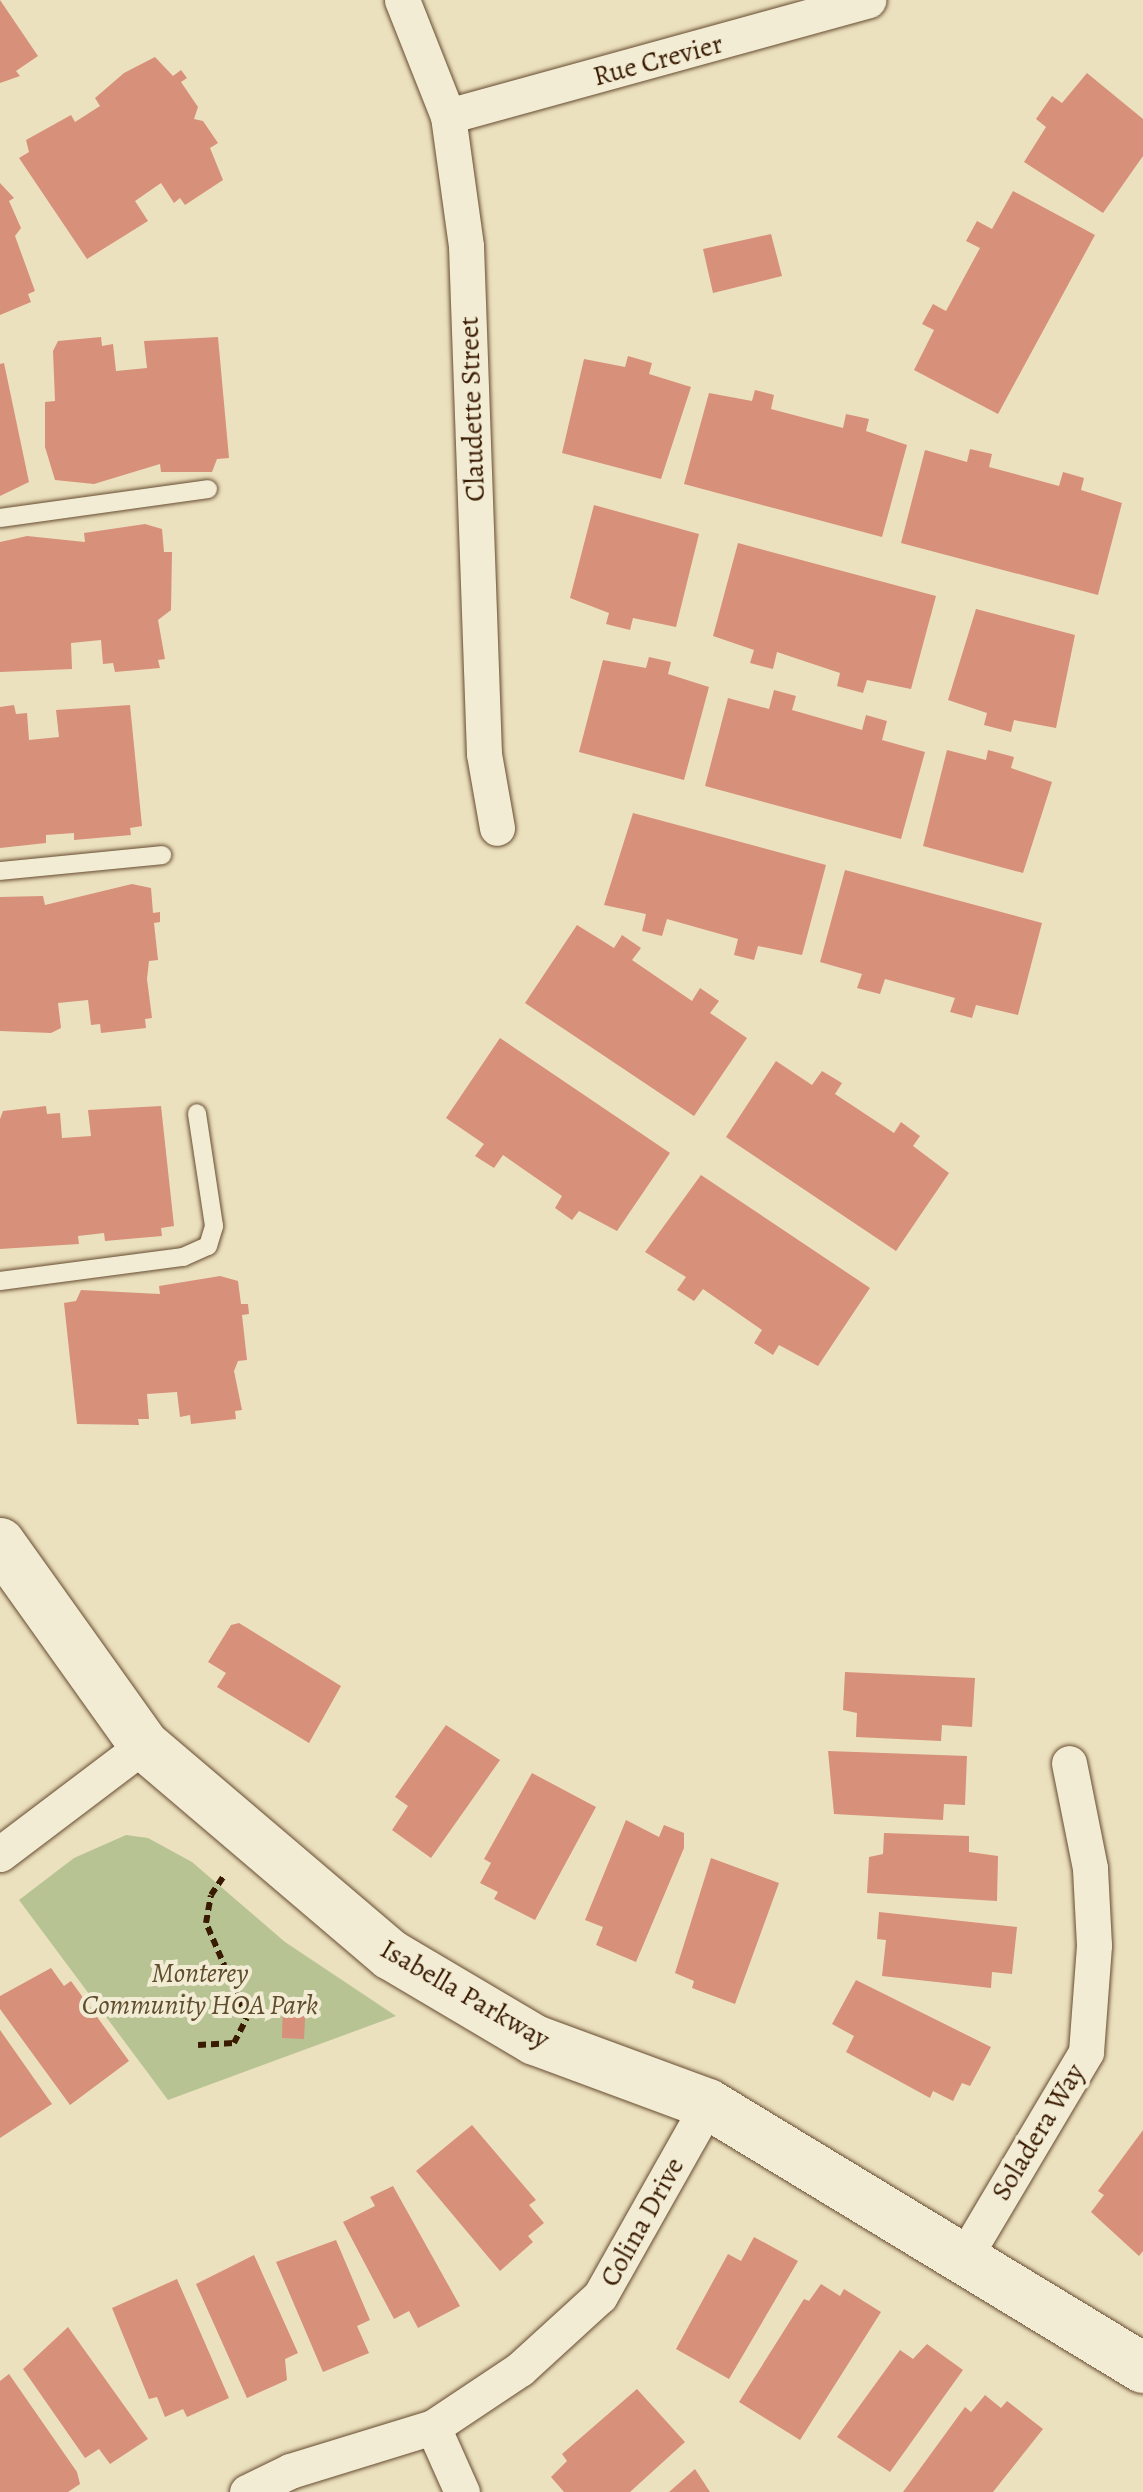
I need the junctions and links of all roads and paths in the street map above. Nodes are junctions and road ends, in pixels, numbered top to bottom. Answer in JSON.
{"nodes":[{"id":1,"x":402,"y":0,"type":"edge"},
{"id":2,"x":868,"y":0,"type":"edge"},
{"id":3,"x":448,"y":116,"type":"junction"},
{"id":4,"x":208,"y":489,"type":"dead end"},
{"id":5,"x":0,"y":518,"type":"edge"},
{"id":6,"x":497,"y":828,"type":"dead end"},
{"id":7,"x":162,"y":855,"type":"dead end"},
{"id":8,"x":0,"y":871,"type":"edge"},
{"id":9,"x":197,"y":1114,"type":"dead end"},
{"id":10,"x":0,"y":1281,"type":"edge"},
{"id":11,"x":0,"y":1543,"type":"edge"},
{"id":12,"x":144,"y":1745,"type":"junction"},
{"id":13,"x":1069,"y":1763,"type":"dead end"},
{"id":14,"x":250,"y":1841,"type":"junction"},
{"id":15,"x":0,"y":1854,"type":"edge"},
{"id":16,"x":198,"y":2045,"type":"dead end"},
{"id":17,"x":708,"y":2104,"type":"junction"},
{"id":18,"x":964,"y":2256,"type":"junction"},
{"id":19,"x":1143,"y":2368,"type":"edge"},
{"id":20,"x":433,"y":2426,"type":"junction"},
{"id":21,"x":248,"y":2492,"type":"edge"},
{"id":22,"x":462,"y":2492,"type":"edge"}],
"edges":[{"from":1,"to":3,"type":"street","name":"Claudette Street"},
{"from":2,"to":3,"type":"street","name":"Rue Crevier"},
{"from":3,"to":6,"type":"street","name":"Claudette Street"},
{"from":4,"to":5,"type":"lane"},
{"from":7,"to":8,"type":"lane"},
{"from":9,"to":10,"type":"lane"},
{"from":11,"to":12,"type":"street","name":"Isabella Parkway"},
{"from":12,"to":14,"type":"street","name":"Isabella Parkway"},
{"from":12,"to":15,"type":"street"},
{"from":13,"to":18,"type":"street","name":"Soladera Way"},
{"from":14,"to":16,"type":"path"},
{"from":14,"to":17,"type":"street","name":"Isabella Parkway"},
{"from":17,"to":18,"type":"street","name":"Isabella Parkway"},
{"from":17,"to":20,"type":"street","name":"Colina Drive"},
{"from":18,"to":19,"type":"street","name":"Isabella Parkway"},
{"from":20,"to":21,"type":"street","name":"Colina Drive"},
{"from":20,"to":22,"type":"street"}]}
